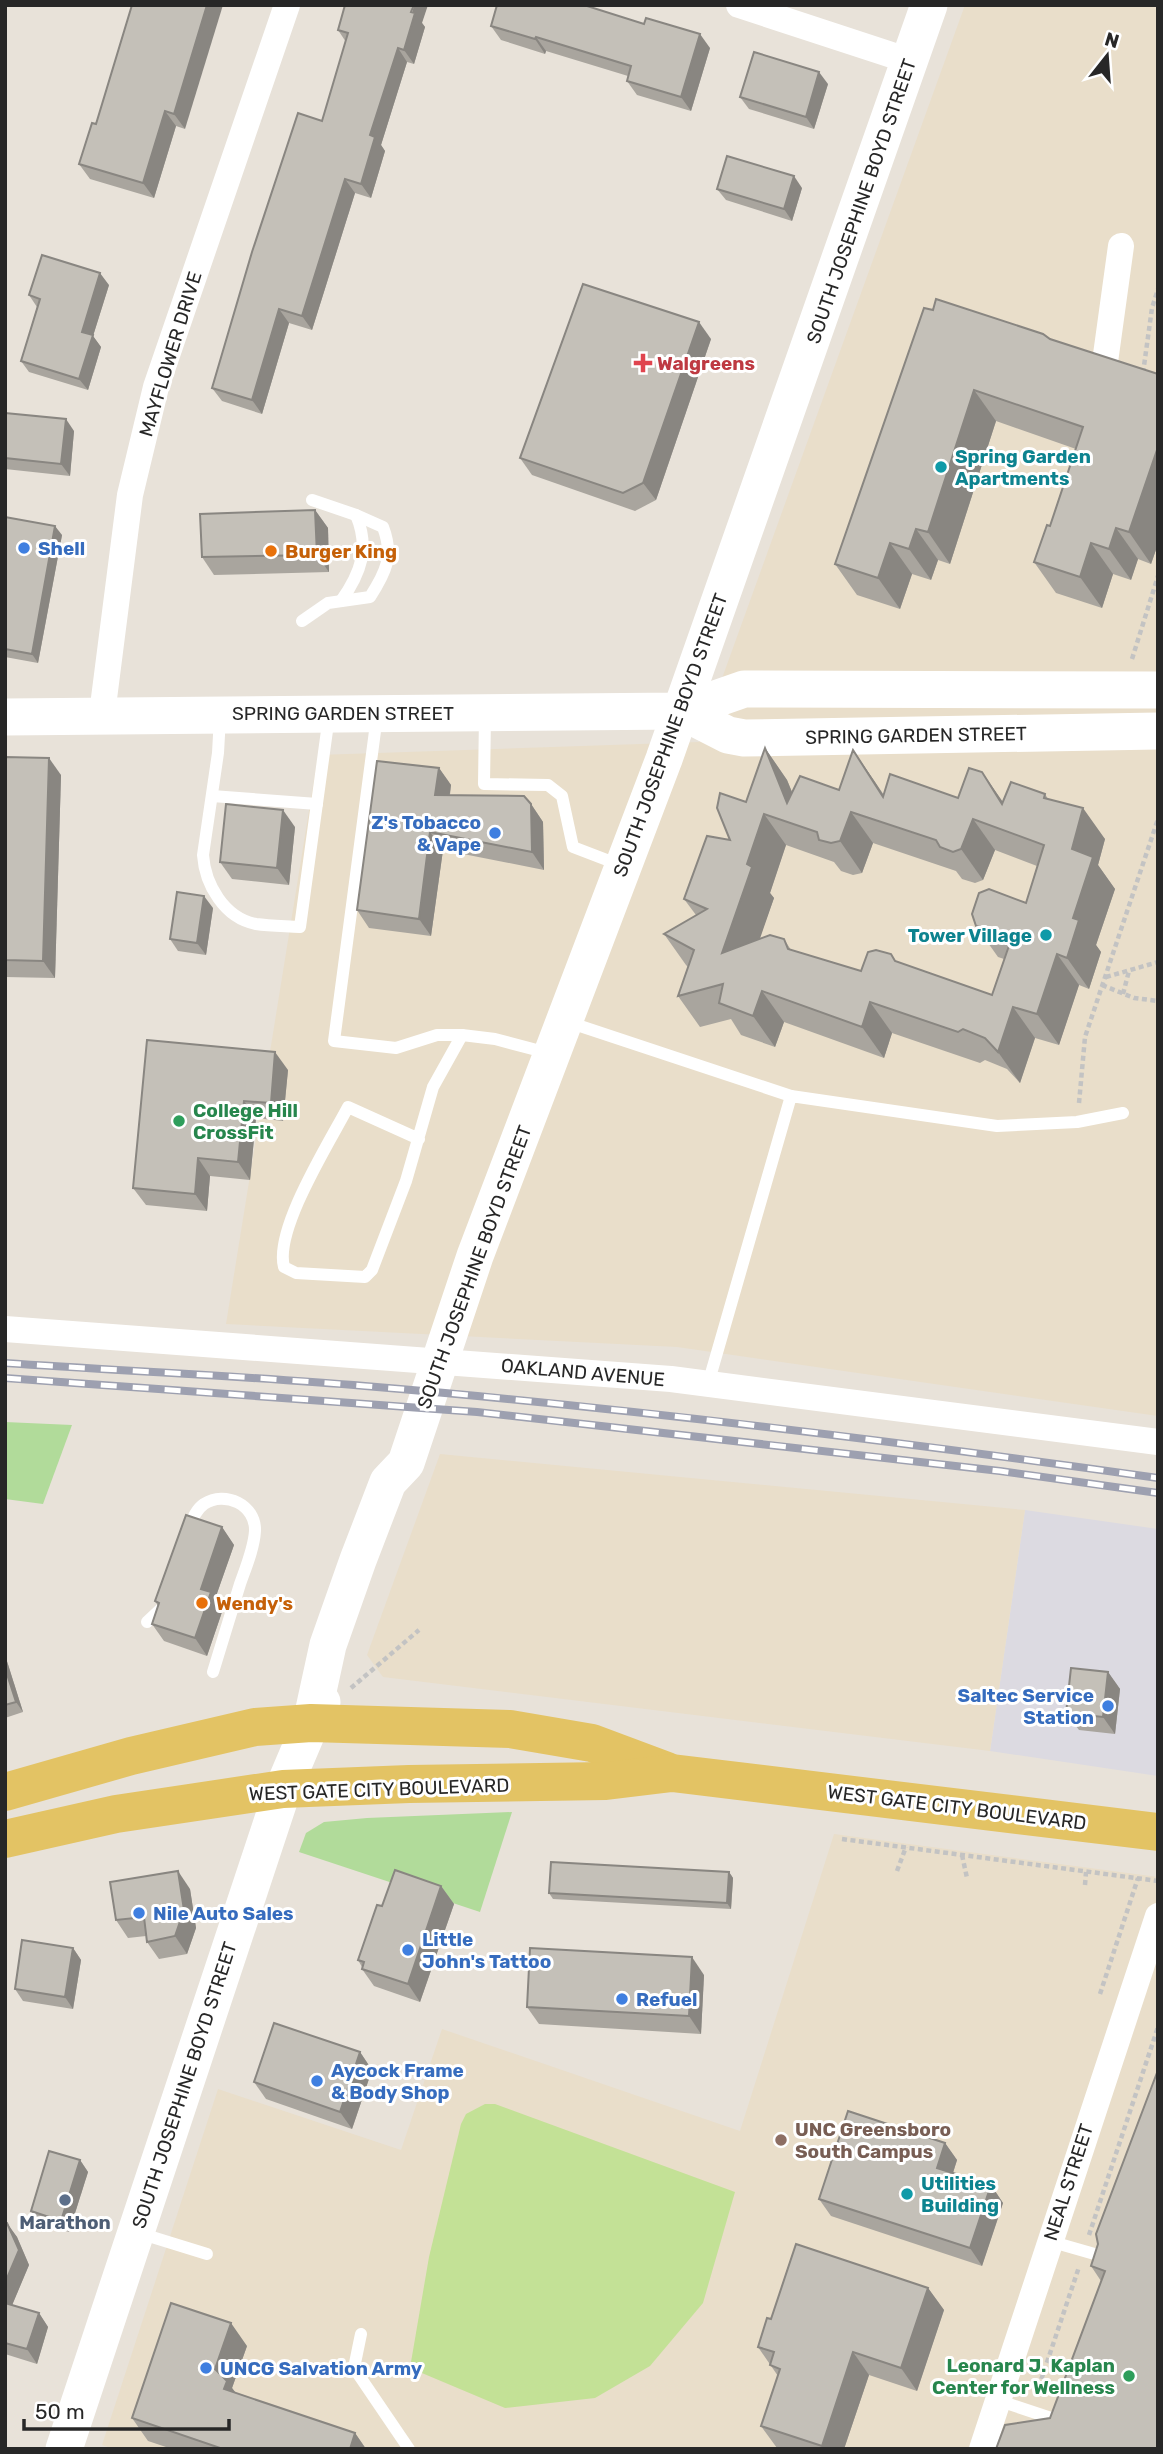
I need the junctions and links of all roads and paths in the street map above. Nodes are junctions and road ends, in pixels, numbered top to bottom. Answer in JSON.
{"nodes":[{"id":1,"x":288,"y":5,"type":"edge"},
{"id":2,"x":739,"y":5,"type":"edge"},
{"id":3,"x":929,"y":5,"type":"edge"},
{"id":4,"x":910,"y":61,"type":"junction"},
{"id":5,"x":1121,"y":246,"type":"dead end"},
{"id":6,"x":1158,"y":289,"type":"edge"},
{"id":7,"x":1143,"y":373,"type":"joint"},
{"id":8,"x":312,"y":500,"type":"dead end"},
{"id":9,"x":356,"y":515,"type":"junction"},
{"id":10,"x":1158,"y":576,"type":"edge"},
{"id":11,"x":341,"y":601,"type":"junction"},
{"id":12,"x":302,"y":621,"type":"dead end"},
{"id":13,"x":1140,"y":690,"type":"edge"},
{"id":14,"x":681,"y":711,"type":"junction"},
{"id":15,"x":485,"y":712,"type":"junction"},
{"id":16,"x":220,"y":713,"type":"junction"},
{"id":17,"x":329,"y":713,"type":"junction"},
{"id":18,"x":378,"y":713,"type":"junction"},
{"id":19,"x":102,"y":714,"type":"junction"},
{"id":20,"x":5,"y":717,"type":"edge"},
{"id":21,"x":1158,"y":730,"type":"edge"},
{"id":22,"x":212,"y":796,"type":"junction"},
{"id":23,"x":317,"y":804,"type":"junction"},
{"id":24,"x":1158,"y":819,"type":"edge"},
{"id":25,"x":622,"y":866,"type":"junction"},
{"id":26,"x":1158,"y":962,"type":"edge"},
{"id":27,"x":1129,"y":971,"type":"junction"},
{"id":28,"x":1105,"y":978,"type":"junction"},
{"id":29,"x":1102,"y":985,"type":"junction"},
{"id":30,"x":1123,"y":994,"type":"junction"},
{"id":31,"x":1158,"y":1000,"type":"edge"},
{"id":32,"x":564,"y":1020,"type":"junction"},
{"id":33,"x":462,"y":1035,"type":"junction"},
{"id":34,"x":551,"y":1054,"type":"junction"},
{"id":35,"x":791,"y":1096,"type":"junction"},
{"id":36,"x":1124,"y":1113,"type":"dead end"},
{"id":37,"x":1077,"y":1122,"type":"junction"},
{"id":38,"x":419,"y":1139,"type":"junction"},
{"id":39,"x":5,"y":1328,"type":"edge"},
{"id":40,"x":441,"y":1361,"type":"junction"},
{"id":41,"x":708,"y":1384,"type":"junction"},
{"id":42,"x":1158,"y":1442,"type":"edge"},
{"id":43,"x":183,"y":1549,"type":"edge"},
{"id":44,"x":170,"y":1584,"type":"edge"},
{"id":45,"x":147,"y":1622,"type":"dead end"},
{"id":46,"x":418,"y":1630,"type":"dead end"},
{"id":47,"x":213,"y":1672,"type":"dead end"},
{"id":48,"x":350,"y":1689,"type":"dead end"},
{"id":49,"x":311,"y":1723,"type":"junction"},
{"id":50,"x":672,"y":1773,"type":"junction"},
{"id":51,"x":283,"y":1789,"type":"junction"},
{"id":52,"x":5,"y":1792,"type":"edge"},
{"id":53,"x":1158,"y":1832,"type":"edge"},
{"id":54,"x":5,"y":1839,"type":"edge"},
{"id":55,"x":842,"y":1839,"type":"dead end"},
{"id":56,"x":906,"y":1847,"type":"junction"},
{"id":57,"x":962,"y":1855,"type":"junction"},
{"id":58,"x":897,"y":1871,"type":"dead end"},
{"id":59,"x":1086,"y":1872,"type":"junction"},
{"id":60,"x":967,"y":1878,"type":"dead end"},
{"id":61,"x":1138,"y":1878,"type":"junction"},
{"id":62,"x":1158,"y":1881,"type":"edge"},
{"id":63,"x":1085,"y":1885,"type":"dead end"},
{"id":64,"x":1158,"y":1916,"type":"edge"},
{"id":65,"x":1100,"y":1994,"type":"dead end"},
{"id":66,"x":135,"y":2232,"type":"junction"},
{"id":67,"x":1049,"y":2241,"type":"junction"},
{"id":68,"x":207,"y":2255,"type":"dead end"},
{"id":69,"x":1112,"y":2273,"type":"edge"},
{"id":70,"x":361,"y":2334,"type":"dead end"},
{"id":71,"x":997,"y":2400,"type":"junction"},
{"id":72,"x":1069,"y":2400,"type":"edge"},
{"id":73,"x":64,"y":2449,"type":"edge"},
{"id":74,"x":409,"y":2449,"type":"edge"},
{"id":75,"x":982,"y":2449,"type":"edge"}],
"edges":[{"from":1,"to":19,"type":"street","name":"MAYFLOWER DRIVE"},
{"from":2,"to":4,"type":"street"},
{"from":3,"to":4,"type":"main road","name":"SOUTH JOSEPHINE BOYD STREET"},
{"from":4,"to":14,"type":"main road","name":"SOUTH JOSEPHINE BOYD STREET"},
{"from":5,"to":7,"type":"street"},
{"from":6,"to":7,"type":"path"},
{"from":8,"to":9,"type":"lane"},
{"from":9,"to":11,"type":"lane"},
{"from":9,"to":11,"type":"lane"},
{"from":10,"to":13,"type":"path"},
{"from":11,"to":12,"type":"lane"},
{"from":13,"to":14,"type":"main road","name":"SPRING GARDEN STREET"},
{"from":14,"to":15,"type":"main road","name":"SPRING GARDEN STREET"},
{"from":14,"to":21,"type":"main road","name":"SPRING GARDEN STREET"},
{"from":14,"to":25,"type":"main road","name":"SOUTH JOSEPHINE BOYD STREET"},
{"from":15,"to":18,"type":"main road","name":"SPRING GARDEN STREET"},
{"from":15,"to":25,"type":"lane"},
{"from":16,"to":17,"type":"main road","name":"SPRING GARDEN STREET"},
{"from":16,"to":19,"type":"main road","name":"SPRING GARDEN STREET"},
{"from":16,"to":22,"type":"lane"},
{"from":17,"to":18,"type":"main road","name":"SPRING GARDEN STREET"},
{"from":17,"to":23,"type":"lane"},
{"from":18,"to":33,"type":"lane"},
{"from":19,"to":20,"type":"main road","name":"SPRING GARDEN STREET"},
{"from":22,"to":23,"type":"lane"},
{"from":22,"to":23,"type":"lane"},
{"from":24,"to":28,"type":"path"},
{"from":25,"to":32,"type":"main road","name":"SOUTH JOSEPHINE BOYD STREET"},
{"from":26,"to":27,"type":"path"},
{"from":27,"to":28,"type":"path"},
{"from":27,"to":30,"type":"path"},
{"from":28,"to":29,"type":"path"},
{"from":29,"to":30,"type":"path"},
{"from":29,"to":37,"type":"path"},
{"from":30,"to":31,"type":"path"},
{"from":32,"to":34,"type":"main road","name":"SOUTH JOSEPHINE BOYD STREET"},
{"from":32,"to":35,"type":"lane"},
{"from":33,"to":34,"type":"lane"},
{"from":33,"to":38,"type":"lane"},
{"from":34,"to":40,"type":"main road","name":"SOUTH JOSEPHINE BOYD STREET"},
{"from":35,"to":37,"type":"lane"},
{"from":35,"to":41,"type":"lane"},
{"from":36,"to":37,"type":"lane"},
{"from":38,"to":38,"type":"lane"},
{"from":39,"to":40,"type":"street","name":"OAKLAND AVENUE"},
{"from":40,"to":41,"type":"street","name":"OAKLAND AVENUE"},
{"from":40,"to":49,"type":"main road","name":"SOUTH JOSEPHINE BOYD STREET"},
{"from":41,"to":42,"type":"street","name":"OAKLAND AVENUE"},
{"from":43,"to":47,"type":"lane"},
{"from":44,"to":45,"type":"lane"},
{"from":46,"to":48,"type":"path"},
{"from":49,"to":50,"type":"main road","name":"WEST GATE CITY BOULEVARD"},
{"from":49,"to":51,"type":"main road","name":"SOUTH JOSEPHINE BOYD STREET"},
{"from":49,"to":52,"type":"main road","name":"WEST GATE CITY BOULEVARD"},
{"from":50,"to":51,"type":"main road","name":"WEST GATE CITY BOULEVARD"},
{"from":50,"to":53,"type":"main road","name":"WEST GATE CITY BOULEVARD"},
{"from":51,"to":54,"type":"main road","name":"WEST GATE CITY BOULEVARD"},
{"from":51,"to":66,"type":"main road","name":"SOUTH JOSEPHINE BOYD STREET"},
{"from":55,"to":56,"type":"path"},
{"from":56,"to":57,"type":"path"},
{"from":56,"to":58,"type":"path"},
{"from":57,"to":59,"type":"path"},
{"from":57,"to":60,"type":"path"},
{"from":59,"to":61,"type":"path"},
{"from":59,"to":63,"type":"path"},
{"from":61,"to":62,"type":"path"},
{"from":61,"to":65,"type":"path"},
{"from":64,"to":67,"type":"street","name":"NEAL STREET"},
{"from":66,"to":68,"type":"lane"},
{"from":66,"to":73,"type":"main road","name":"SOUTH JOSEPHINE BOYD STREET"},
{"from":67,"to":69,"type":"lane"},
{"from":67,"to":71,"type":"street","name":"NEAL STREET"},
{"from":70,"to":74,"type":"lane"},
{"from":71,"to":72,"type":"lane"},
{"from":71,"to":75,"type":"street","name":"NEAL STREET"}]}
